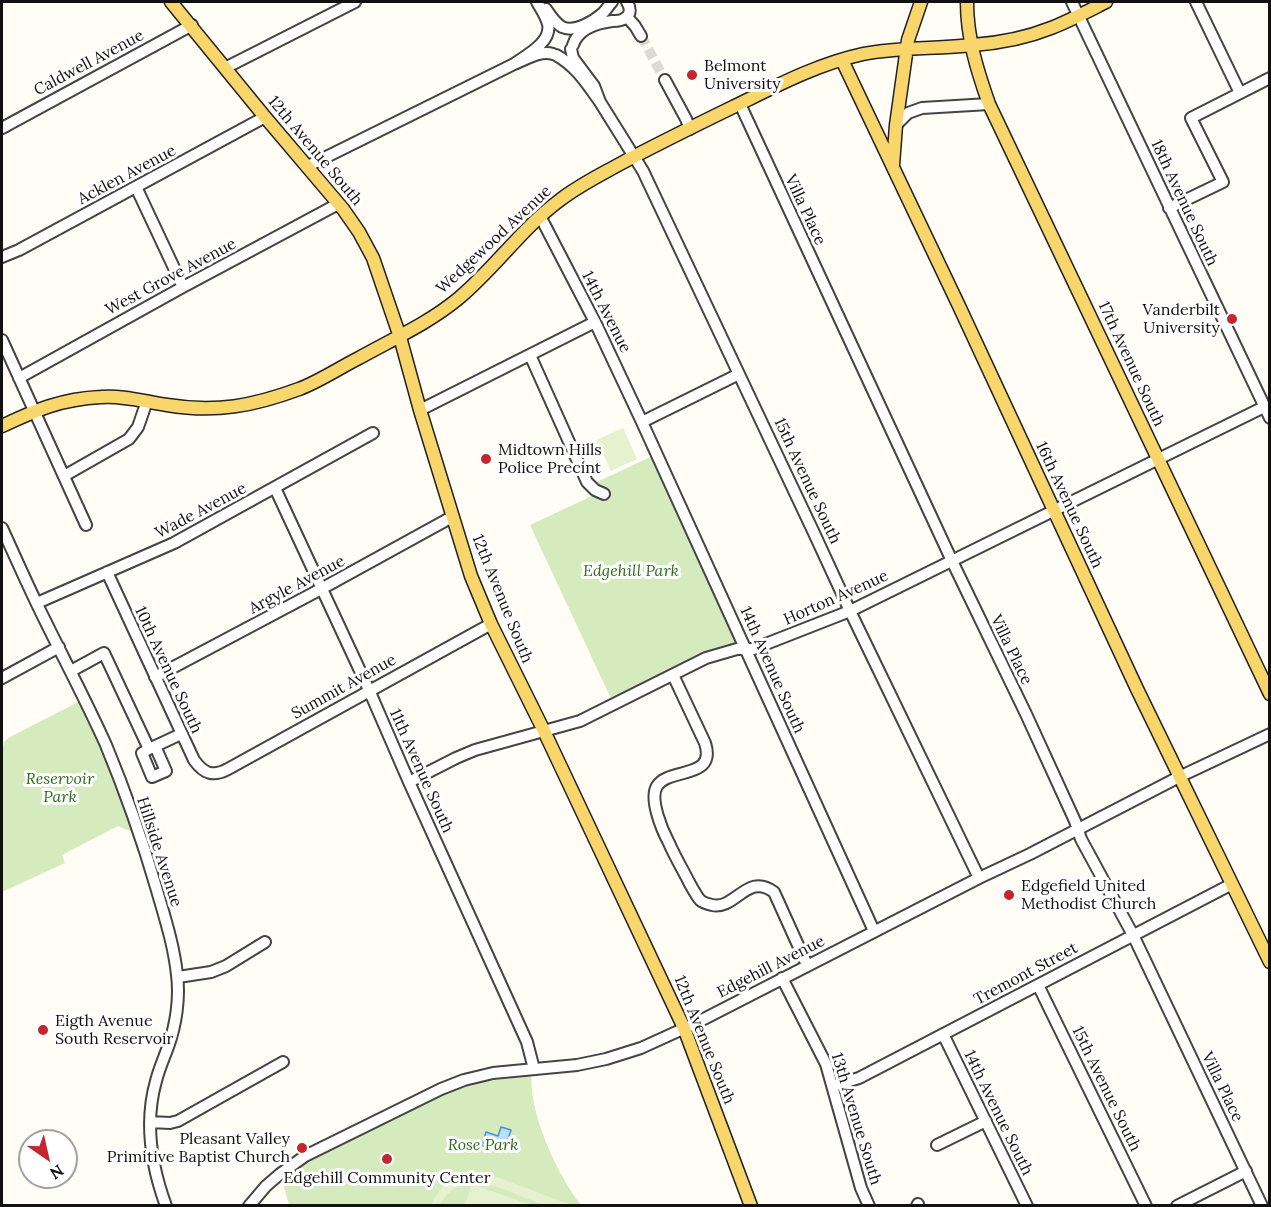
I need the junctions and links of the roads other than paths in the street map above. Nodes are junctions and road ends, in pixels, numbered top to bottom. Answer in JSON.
{"nodes":[{"id":1,"x":171,"y":2,"type":"edge"},
{"id":2,"x":354,"y":2,"type":"edge"},
{"id":3,"x":539,"y":2,"type":"edge"},
{"id":4,"x":611,"y":2,"type":"edge"},
{"id":5,"x":627,"y":2,"type":"edge"},
{"id":6,"x":921,"y":2,"type":"edge"},
{"id":7,"x":966,"y":2,"type":"edge"},
{"id":8,"x":1072,"y":2,"type":"edge"},
{"id":9,"x":1106,"y":2,"type":"edge"},
{"id":10,"x":1196,"y":2,"type":"edge"},
{"id":11,"x":1078,"y":15,"type":"junction"},
{"id":12,"x":624,"y":18,"type":"junction"},
{"id":13,"x":192,"y":25,"type":"junction"},
{"id":14,"x":564,"y":28,"type":"junction"},
{"id":15,"x":547,"y":35,"type":"junction"},
{"id":16,"x":641,"y":36,"type":"tunnel mouth"},
{"id":17,"x":971,"y":46,"type":"junction"},
{"id":18,"x":572,"y":47,"type":"junction"},
{"id":19,"x":907,"y":49,"type":"junction"},
{"id":20,"x":555,"y":54,"type":"junction"},
{"id":21,"x":842,"y":60,"type":"junction"},
{"id":22,"x":514,"y":64,"type":"junction"},
{"id":23,"x":225,"y":68,"type":"junction"},
{"id":24,"x":1269,"y":78,"type":"edge"},
{"id":25,"x":665,"y":80,"type":"tunnel mouth"},
{"id":26,"x":1240,"y":93,"type":"junction"},
{"id":27,"x":600,"y":102,"type":"junction"},
{"id":28,"x":740,"y":104,"type":"junction"},
{"id":29,"x":989,"y":104,"type":"junction"},
{"id":30,"x":265,"y":117,"type":"junction"},
{"id":31,"x":896,"y":125,"type":"junction"},
{"id":32,"x":2,"y":128,"type":"edge"},
{"id":33,"x":690,"y":129,"type":"junction"},
{"id":34,"x":634,"y":156,"type":"junction"},
{"id":35,"x":308,"y":166,"type":"junction"},
{"id":36,"x":893,"y":166,"type":"junction"},
{"id":37,"x":136,"y":187,"type":"junction"},
{"id":38,"x":338,"y":204,"type":"junction"},
{"id":39,"x":1169,"y":208,"type":"junction"},
{"id":40,"x":540,"y":216,"type":"junction"},
{"id":41,"x":3,"y":254,"type":"edge"},
{"id":42,"x":183,"y":287,"type":"junction"},
{"id":43,"x":596,"y":322,"type":"junction"},
{"id":44,"x":400,"y":337,"type":"junction"},
{"id":45,"x":2,"y":340,"type":"edge"},
{"id":46,"x":530,"y":355,"type":"junction"},
{"id":47,"x":739,"y":374,"type":"junction"},
{"id":48,"x":19,"y":378,"type":"junction"},
{"id":49,"x":147,"y":401,"type":"junction"},
{"id":50,"x":1264,"y":407,"type":"junction"},
{"id":51,"x":420,"y":410,"type":"junction"},
{"id":52,"x":34,"y":411,"type":"junction"},
{"id":53,"x":1269,"y":418,"type":"edge"},
{"id":54,"x":642,"y":422,"type":"junction"},
{"id":55,"x":2,"y":426,"type":"edge"},
{"id":56,"x":373,"y":433,"type":"dead end"},
{"id":57,"x":1157,"y":459,"type":"junction"},
{"id":58,"x":64,"y":476,"type":"junction"},
{"id":59,"x":275,"y":488,"type":"junction"},
{"id":60,"x":604,"y":494,"type":"dead end"},
{"id":61,"x":1053,"y":510,"type":"junction"},
{"id":62,"x":452,"y":517,"type":"junction"},
{"id":63,"x":86,"y":525,"type":"dead end"},
{"id":64,"x":2,"y":528,"type":"edge"},
{"id":65,"x":952,"y":561,"type":"junction"},
{"id":66,"x":107,"y":572,"type":"junction"},
{"id":67,"x":321,"y":589,"type":"junction"},
{"id":68,"x":36,"y":603,"type":"junction"},
{"id":69,"x":850,"y":611,"type":"junction"},
{"id":70,"x":491,"y":624,"type":"junction"},
{"id":71,"x":59,"y":647,"type":"junction"},
{"id":72,"x":746,"y":649,"type":"junction"},
{"id":73,"x":71,"y":671,"type":"junction"},
{"id":74,"x":673,"y":675,"type":"junction"},
{"id":75,"x":155,"y":677,"type":"junction"},
{"id":76,"x":2,"y":678,"type":"edge"},
{"id":77,"x":369,"y":690,"type":"junction"},
{"id":78,"x":1269,"y":694,"type":"edge"},
{"id":79,"x":544,"y":731,"type":"junction"},
{"id":80,"x":181,"y":734,"type":"junction"},
{"id":81,"x":1269,"y":734,"type":"edge"},
{"id":82,"x":211,"y":774,"type":"joint"},
{"id":83,"x":1179,"y":777,"type":"junction"},
{"id":84,"x":409,"y":782,"type":"junction"},
{"id":85,"x":1078,"y":829,"type":"junction"},
{"id":86,"x":979,"y":878,"type":"junction"},
{"id":87,"x":1232,"y":884,"type":"junction"},
{"id":88,"x":874,"y":931,"type":"junction"},
{"id":89,"x":1133,"y":935,"type":"junction"},
{"id":90,"x":265,"y":942,"type":"dead end"},
{"id":91,"x":1269,"y":962,"type":"edge"},
{"id":92,"x":807,"y":965,"type":"junction"},
{"id":93,"x":178,"y":976,"type":"junction"},
{"id":94,"x":782,"y":978,"type":"junction"},
{"id":95,"x":1038,"y":985,"type":"junction"},
{"id":96,"x":684,"y":1028,"type":"junction"},
{"id":97,"x":943,"y":1034,"type":"junction"},
{"id":98,"x":283,"y":1062,"type":"dead end"},
{"id":99,"x":534,"y":1069,"type":"junction"},
{"id":100,"x":833,"y":1086,"type":"junction"},
{"id":101,"x":986,"y":1121,"type":"junction"},
{"id":102,"x":150,"y":1122,"type":"junction"},
{"id":103,"x":938,"y":1145,"type":"dead end"},
{"id":104,"x":1246,"y":1171,"type":"junction"},
{"id":105,"x":166,"y":1206,"type":"edge"},
{"id":106,"x":249,"y":1206,"type":"edge"},
{"id":107,"x":751,"y":1206,"type":"edge"},
{"id":108,"x":869,"y":1206,"type":"edge"},
{"id":109,"x":1026,"y":1206,"type":"edge"},
{"id":110,"x":1146,"y":1206,"type":"edge"},
{"id":111,"x":1177,"y":1206,"type":"edge"},
{"id":112,"x":1262,"y":1206,"type":"edge"}],
"edges":[{"from":1,"to":13,"type":"main road","name":"12th Avenue South"},
{"from":2,"to":23,"type":"street"},
{"from":3,"to":14,"type":"street"},
{"from":3,"to":15,"type":"street"},
{"from":4,"to":12,"type":"street"},
{"from":4,"to":14,"type":"street"},
{"from":5,"to":12,"type":"street"},
{"from":6,"to":19,"type":"main road"},
{"from":7,"to":17,"type":"main road","name":"17th Avenue South"},
{"from":8,"to":11,"type":"street","name":"18th Avenue South"},
{"from":9,"to":11,"type":"main road","name":"Wedgewood Avenue"},
{"from":10,"to":26,"type":"street"},
{"from":11,"to":17,"type":"main road","name":"Wedgewood Avenue"},
{"from":11,"to":39,"type":"street","name":"18th Avenue South"},
{"from":12,"to":16,"type":"street"},
{"from":12,"to":18,"type":"street"},
{"from":13,"to":23,"type":"main road","name":"12th Avenue South"},
{"from":13,"to":32,"type":"street","name":"Caldwell Avenue"},
{"from":14,"to":15,"type":"street"},
{"from":14,"to":18,"type":"street"},
{"from":15,"to":20,"type":"street"},
{"from":15,"to":22,"type":"street"},
{"from":17,"to":19,"type":"main road","name":"Wedgewood Avenue"},
{"from":17,"to":29,"type":"main road","name":"17th Avenue South"},
{"from":18,"to":20,"type":"street"},
{"from":18,"to":27,"type":"street","name":"15th Avenue South"},
{"from":19,"to":21,"type":"main road","name":"Wedgewood Avenue"},
{"from":19,"to":31,"type":"main road"},
{"from":20,"to":22,"type":"street"},
{"from":20,"to":27,"type":"street","name":"15th Avenue South"},
{"from":21,"to":28,"type":"main road","name":"Wedgewood Avenue"},
{"from":21,"to":36,"type":"main road","name":"16th Avenue South"},
{"from":22,"to":35,"type":"street"},
{"from":23,"to":30,"type":"main road","name":"12th Avenue South"},
{"from":24,"to":26,"type":"street"},
{"from":25,"to":33,"type":"street"},
{"from":26,"to":39,"type":"street"},
{"from":27,"to":34,"type":"street","name":"15th Avenue South"},
{"from":28,"to":33,"type":"main road","name":"Wedgewood Avenue"},
{"from":28,"to":65,"type":"street","name":"Villa Place"},
{"from":29,"to":31,"type":"street"},
{"from":29,"to":57,"type":"main road","name":"17th Avenue South"},
{"from":30,"to":35,"type":"main road","name":"12th Avenue South"},
{"from":30,"to":37,"type":"street","name":"Acklen Avenue"},
{"from":31,"to":36,"type":"main road"},
{"from":33,"to":34,"type":"main road","name":"Wedgewood Avenue"},
{"from":34,"to":40,"type":"main road","name":"Wedgewood Avenue"},
{"from":34,"to":47,"type":"street","name":"15th Avenue South"},
{"from":35,"to":38,"type":"main road","name":"12th Avenue South"},
{"from":36,"to":61,"type":"main road","name":"16th Avenue South"},
{"from":37,"to":41,"type":"street","name":"Acklen Avenue"},
{"from":37,"to":42,"type":"street"},
{"from":38,"to":42,"type":"street","name":"West Grove Avenue"},
{"from":38,"to":44,"type":"main road","name":"12th Avenue South"},
{"from":39,"to":50,"type":"street","name":"18th Avenue South"},
{"from":40,"to":43,"type":"street","name":"14th Avenue"},
{"from":40,"to":44,"type":"main road","name":"Wedgewood Avenue"},
{"from":42,"to":48,"type":"street","name":"West Grove Avenue"},
{"from":43,"to":46,"type":"street"},
{"from":43,"to":54,"type":"street","name":"14th Avenue"},
{"from":44,"to":49,"type":"main road","name":"Wedgewood Avenue"},
{"from":44,"to":51,"type":"main road","name":"12th Avenue South"},
{"from":45,"to":48,"type":"street"},
{"from":46,"to":51,"type":"street"},
{"from":46,"to":60,"type":"street"},
{"from":47,"to":54,"type":"street"},
{"from":47,"to":69,"type":"street","name":"15th Avenue South"},
{"from":48,"to":52,"type":"street"},
{"from":49,"to":52,"type":"main road","name":"Wedgewood Avenue"},
{"from":49,"to":58,"type":"street"},
{"from":50,"to":53,"type":"street","name":"18th Avenue South"},
{"from":50,"to":57,"type":"street","name":"Horton Avenue"},
{"from":51,"to":62,"type":"main road","name":"12th Avenue South"},
{"from":52,"to":55,"type":"main road","name":"Wedgewood Avenue"},
{"from":52,"to":58,"type":"street"},
{"from":54,"to":72,"type":"street","name":"14th Avenue South"},
{"from":56,"to":59,"type":"street","name":"Wade Avenue"},
{"from":57,"to":61,"type":"street","name":"Horton Avenue"},
{"from":57,"to":78,"type":"main road","name":"17th Avenue South"},
{"from":58,"to":63,"type":"street"},
{"from":59,"to":66,"type":"street","name":"Wade Avenue"},
{"from":59,"to":67,"type":"street","name":"11th Avenue South"},
{"from":61,"to":65,"type":"street","name":"Horton Avenue"},
{"from":61,"to":83,"type":"main road","name":"16th Avenue South"},
{"from":62,"to":67,"type":"street","name":"Argyle Avenue"},
{"from":62,"to":70,"type":"main road","name":"12th Avenue South"},
{"from":64,"to":68,"type":"street","name":"Hillside Avenue"},
{"from":65,"to":69,"type":"street","name":"Horton Avenue"},
{"from":65,"to":85,"type":"street","name":"Villa Place"},
{"from":66,"to":68,"type":"street","name":"Wade Avenue"},
{"from":66,"to":75,"type":"street","name":"10th Avenue South"},
{"from":67,"to":75,"type":"street","name":"Argyle Avenue"},
{"from":67,"to":77,"type":"street","name":"11th Avenue South"},
{"from":68,"to":71,"type":"street","name":"Hillside Avenue"},
{"from":69,"to":72,"type":"street","name":"Horton Avenue"},
{"from":69,"to":86,"type":"street","name":"15th Avenue South"},
{"from":70,"to":77,"type":"street","name":"Summit Avenue"},
{"from":70,"to":79,"type":"main road","name":"12th Avenue South"},
{"from":71,"to":73,"type":"street","name":"Hillside Avenue"},
{"from":71,"to":76,"type":"street"},
{"from":72,"to":74,"type":"street","name":"Horton Avenue"},
{"from":72,"to":88,"type":"street","name":"14th Avenue South"},
{"from":73,"to":80,"type":"street"},
{"from":73,"to":93,"type":"street","name":"Hillside Avenue"},
{"from":74,"to":79,"type":"street","name":"Horton Avenue"},
{"from":74,"to":92,"type":"street"},
{"from":75,"to":80,"type":"street","name":"10th Avenue South"},
{"from":77,"to":82,"type":"street","name":"Summit Avenue"},
{"from":77,"to":84,"type":"street","name":"11th Avenue South"},
{"from":79,"to":84,"type":"street","name":"Horton Avenue"},
{"from":79,"to":96,"type":"main road","name":"12th Avenue South"},
{"from":80,"to":82,"type":"street","name":"10th Avenue South"},
{"from":81,"to":83,"type":"street","name":"Edgehill Avenue"},
{"from":83,"to":85,"type":"street","name":"Edgehill Avenue"},
{"from":83,"to":87,"type":"main road","name":"16th Avenue South"},
{"from":84,"to":99,"type":"street","name":"11th Avenue South"},
{"from":85,"to":86,"type":"street","name":"Edgehill Avenue"},
{"from":85,"to":89,"type":"street","name":"Villa Place"},
{"from":86,"to":88,"type":"street","name":"Edgehill Avenue"},
{"from":87,"to":89,"type":"street","name":"Tremont Street"},
{"from":87,"to":91,"type":"main road","name":"16th Avenue South"},
{"from":88,"to":92,"type":"street","name":"Edgehill Avenue"},
{"from":89,"to":95,"type":"street","name":"Tremont Street"},
{"from":89,"to":104,"type":"street","name":"Villa Place"},
{"from":90,"to":93,"type":"street"},
{"from":92,"to":94,"type":"street","name":"Edgehill Avenue"},
{"from":93,"to":102,"type":"street","name":"Hillside Avenue"},
{"from":94,"to":96,"type":"street","name":"Edgehill Avenue"},
{"from":94,"to":100,"type":"street","name":"13th Avenue South"},
{"from":95,"to":97,"type":"street","name":"Tremont Street"},
{"from":95,"to":110,"type":"street","name":"15th Avenue South"},
{"from":96,"to":99,"type":"street","name":"Edgehill Avenue"},
{"from":96,"to":107,"type":"main road","name":"12th Avenue South"},
{"from":97,"to":100,"type":"street","name":"Tremont Street"},
{"from":97,"to":101,"type":"street","name":"14th Avenue South"},
{"from":98,"to":102,"type":"street"},
{"from":99,"to":106,"type":"street","name":"Edgehill Avenue"},
{"from":100,"to":108,"type":"street","name":"13th Avenue South"},
{"from":101,"to":103,"type":"street"},
{"from":101,"to":109,"type":"street","name":"14th Avenue South"},
{"from":102,"to":105,"type":"street","name":"Hillside Avenue"},
{"from":104,"to":111,"type":"street"},
{"from":104,"to":112,"type":"street","name":"Villa Place"}]}
